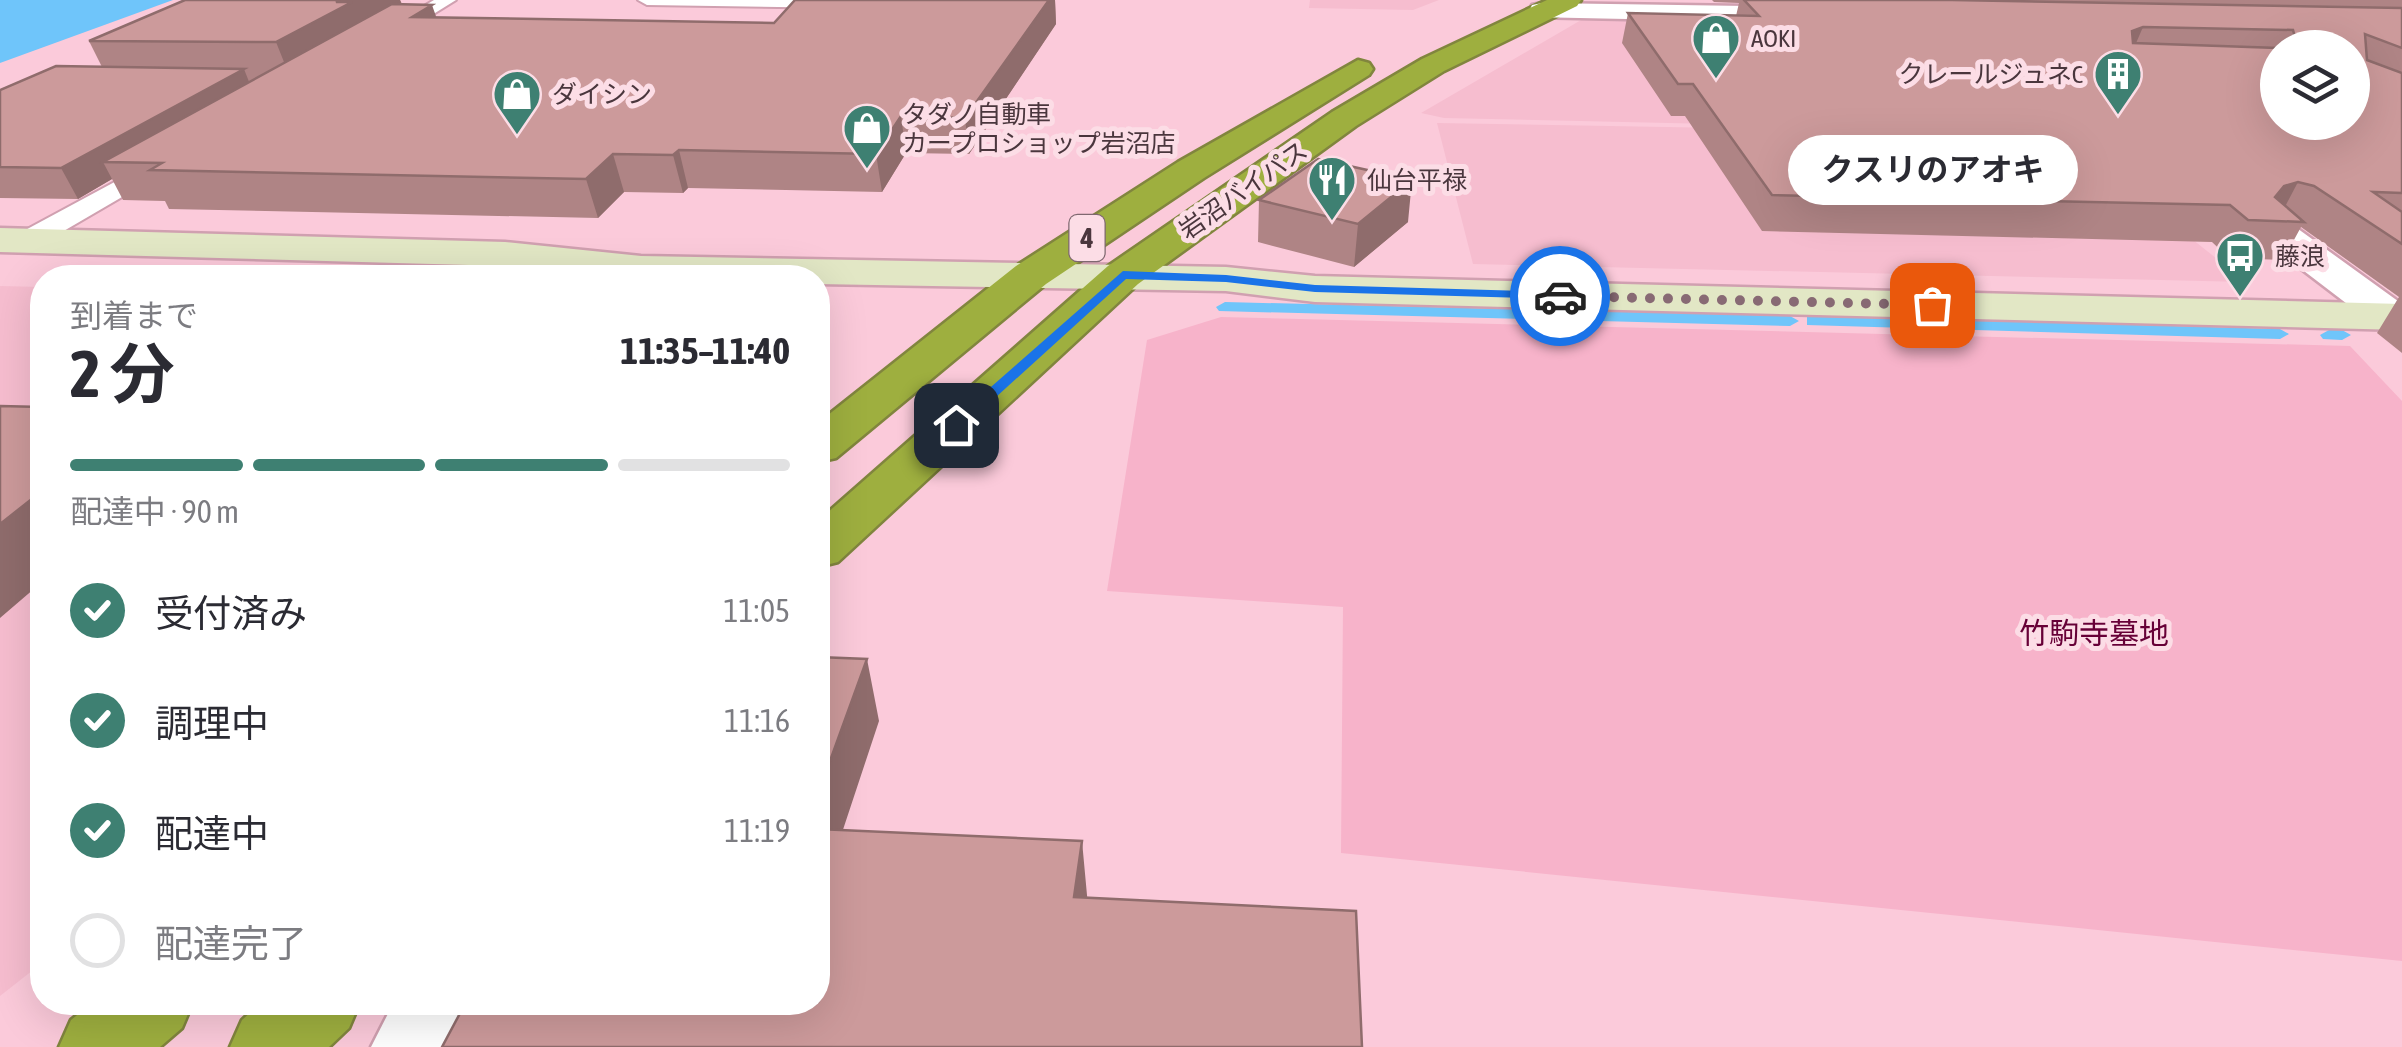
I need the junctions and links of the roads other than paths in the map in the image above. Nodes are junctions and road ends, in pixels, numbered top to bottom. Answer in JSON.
{"nodes":[{"id":1,"x":447,"y":0,"type":"edge"},
{"id":2,"x":647,"y":0,"type":"edge"},
{"id":3,"x":868,"y":3,"type":"edge"},
{"id":4,"x":1544,"y":4,"type":"edge"},
{"id":5,"x":1834,"y":16,"type":"edge"},
{"id":6,"x":363,"y":48,"type":"edge"},
{"id":7,"x":180,"y":154,"type":"edge"},
{"id":8,"x":2280,"y":234,"type":"edge"},
{"id":9,"x":14,"y":240,"type":"edge"},
{"id":10,"x":612,"y":265,"type":"edge"},
{"id":11,"x":830,"y":271,"type":"edge"},
{"id":12,"x":1031,"y":274,"type":"junction"},
{"id":13,"x":1123,"y":275,"type":"junction"},
{"id":14,"x":2397,"y":317,"type":"edge"},
{"id":15,"x":830,"y":437,"type":"edge"},
{"id":16,"x":830,"y":539,"type":"edge"},
{"id":17,"x":138,"y":1015,"type":"edge"},
{"id":18,"x":306,"y":1015,"type":"edge"},
{"id":19,"x":430,"y":1015,"type":"edge"},
{"id":20,"x":101,"y":1047,"type":"edge"},
{"id":21,"x":272,"y":1047,"type":"edge"},
{"id":22,"x":412,"y":1047,"type":"edge"}],
"edges":[{"from":1,"to":6,"type":"lane"},
{"from":2,"to":3,"type":"lane"},
{"from":4,"to":5,"type":"street"},
{"from":4,"to":12,"type":"highway","name":"岩沼バイパス","number":"4"},
{"from":4,"to":13,"type":"highway","name":"岩沼バイパス","number":"4"},
{"from":7,"to":9,"type":"lane"},
{"from":8,"to":14,"type":"street"},
{"from":9,"to":10,"type":"street"},
{"from":11,"to":12,"type":"street"},
{"from":12,"to":13,"type":"street"},
{"from":12,"to":15,"type":"highway","name":"岩沼バイパス","number":"4"},
{"from":13,"to":14,"type":"street"},
{"from":13,"to":16,"type":"highway","name":"岩沼バイパス","number":"4"},
{"from":17,"to":20,"type":"highway"},
{"from":18,"to":21,"type":"highway"},
{"from":19,"to":22,"type":"street"}]}
